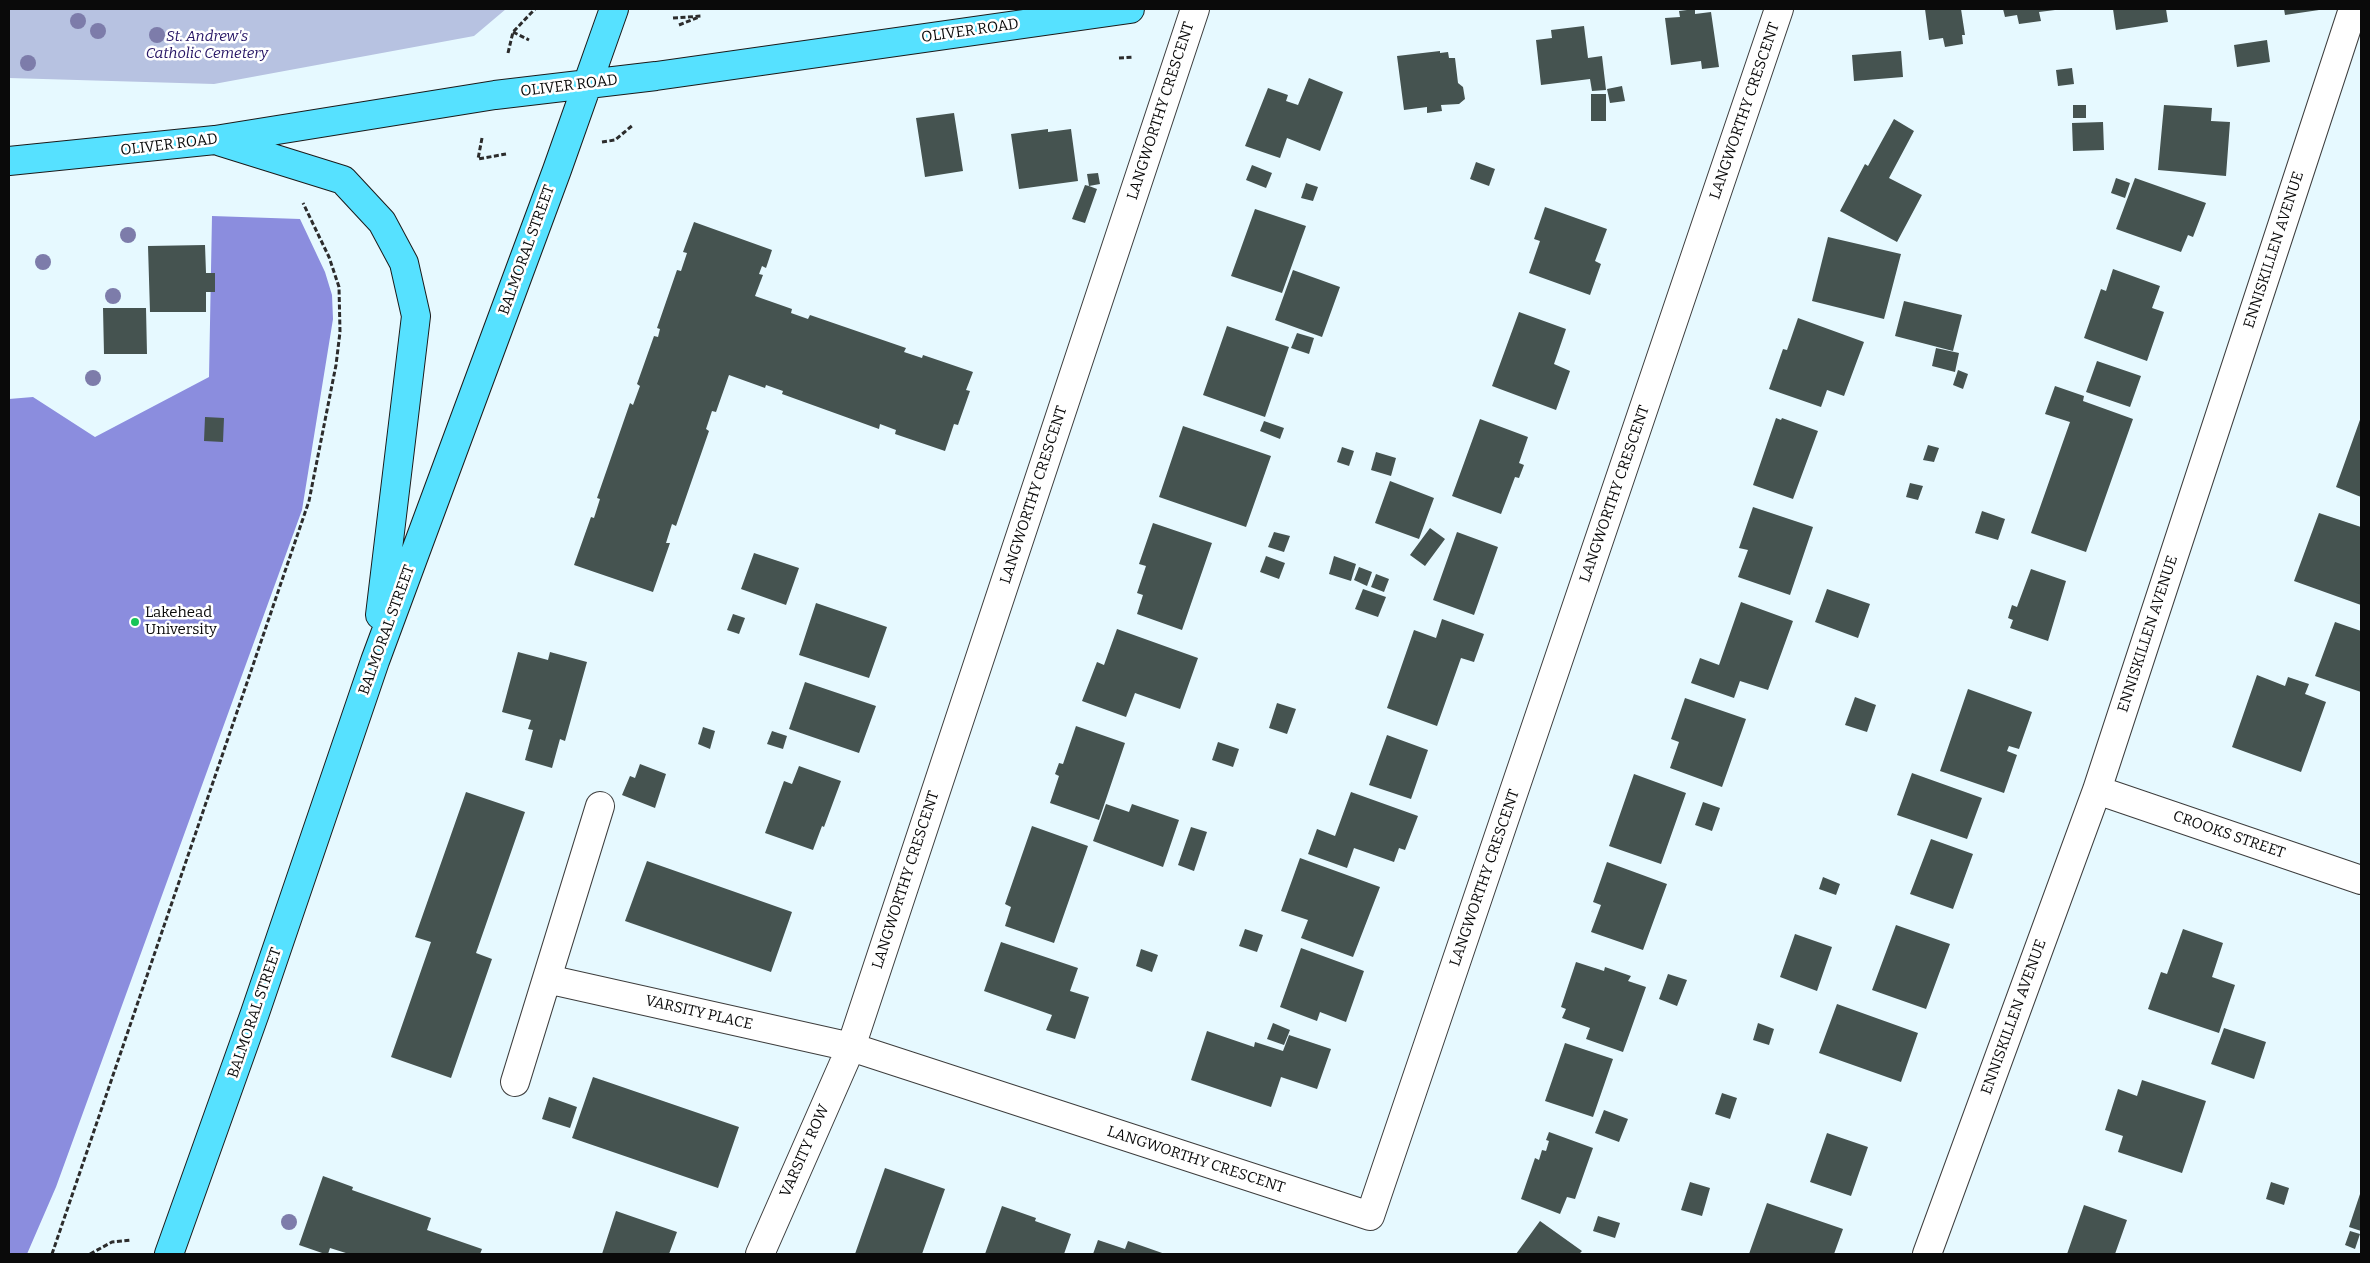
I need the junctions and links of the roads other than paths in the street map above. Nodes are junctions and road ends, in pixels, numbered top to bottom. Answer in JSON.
{"nodes":[{"id":1,"x":614,"y":9,"type":"edge"},
{"id":2,"x":1130,"y":9,"type":"edge"},
{"id":3,"x":1195,"y":9,"type":"edge"},
{"id":4,"x":1780,"y":9,"type":"edge"},
{"id":5,"x":2353,"y":9,"type":"edge"},
{"id":6,"x":588,"y":83,"type":"junction"},
{"id":7,"x":215,"y":140,"type":"junction"},
{"id":8,"x":9,"y":161,"type":"edge"},
{"id":9,"x":374,"y":661,"type":"junction"},
{"id":10,"x":2098,"y":790,"type":"junction"},
{"id":11,"x":600,"y":806,"type":"dead end"},
{"id":12,"x":2361,"y":880,"type":"edge"},
{"id":13,"x":547,"y":979,"type":"junction"},
{"id":14,"x":851,"y":1047,"type":"junction"},
{"id":15,"x":515,"y":1082,"type":"dead end"},
{"id":16,"x":169,"y":1254,"type":"edge"},
{"id":17,"x":760,"y":1254,"type":"edge"},
{"id":18,"x":1927,"y":1254,"type":"edge"}],
"edges":[{"from":1,"to":6,"type":"main road","name":"BALMORAL STREET"},
{"from":2,"to":6,"type":"main road","name":"OLIVER ROAD"},
{"from":3,"to":14,"type":"street","name":"LANGWORTHY CRESCENT"},
{"from":4,"to":14,"type":"street","name":"LANGWORTHY CRESCENT"},
{"from":5,"to":10,"type":"street","name":"ENNISKILLEN AVENUE"},
{"from":6,"to":7,"type":"main road","name":"OLIVER ROAD"},
{"from":6,"to":9,"type":"main road","name":"BALMORAL STREET"},
{"from":7,"to":8,"type":"main road","name":"OLIVER ROAD"},
{"from":7,"to":9,"type":"main road"},
{"from":9,"to":16,"type":"main road","name":"BALMORAL STREET"},
{"from":10,"to":12,"type":"street","name":"CROOKS STREET"},
{"from":10,"to":18,"type":"street","name":"ENNISKILLEN AVENUE"},
{"from":11,"to":13,"type":"street"},
{"from":13,"to":14,"type":"street","name":"VARSITY PLACE"},
{"from":13,"to":15,"type":"street"},
{"from":14,"to":17,"type":"street","name":"VARSITY ROW"}]}
